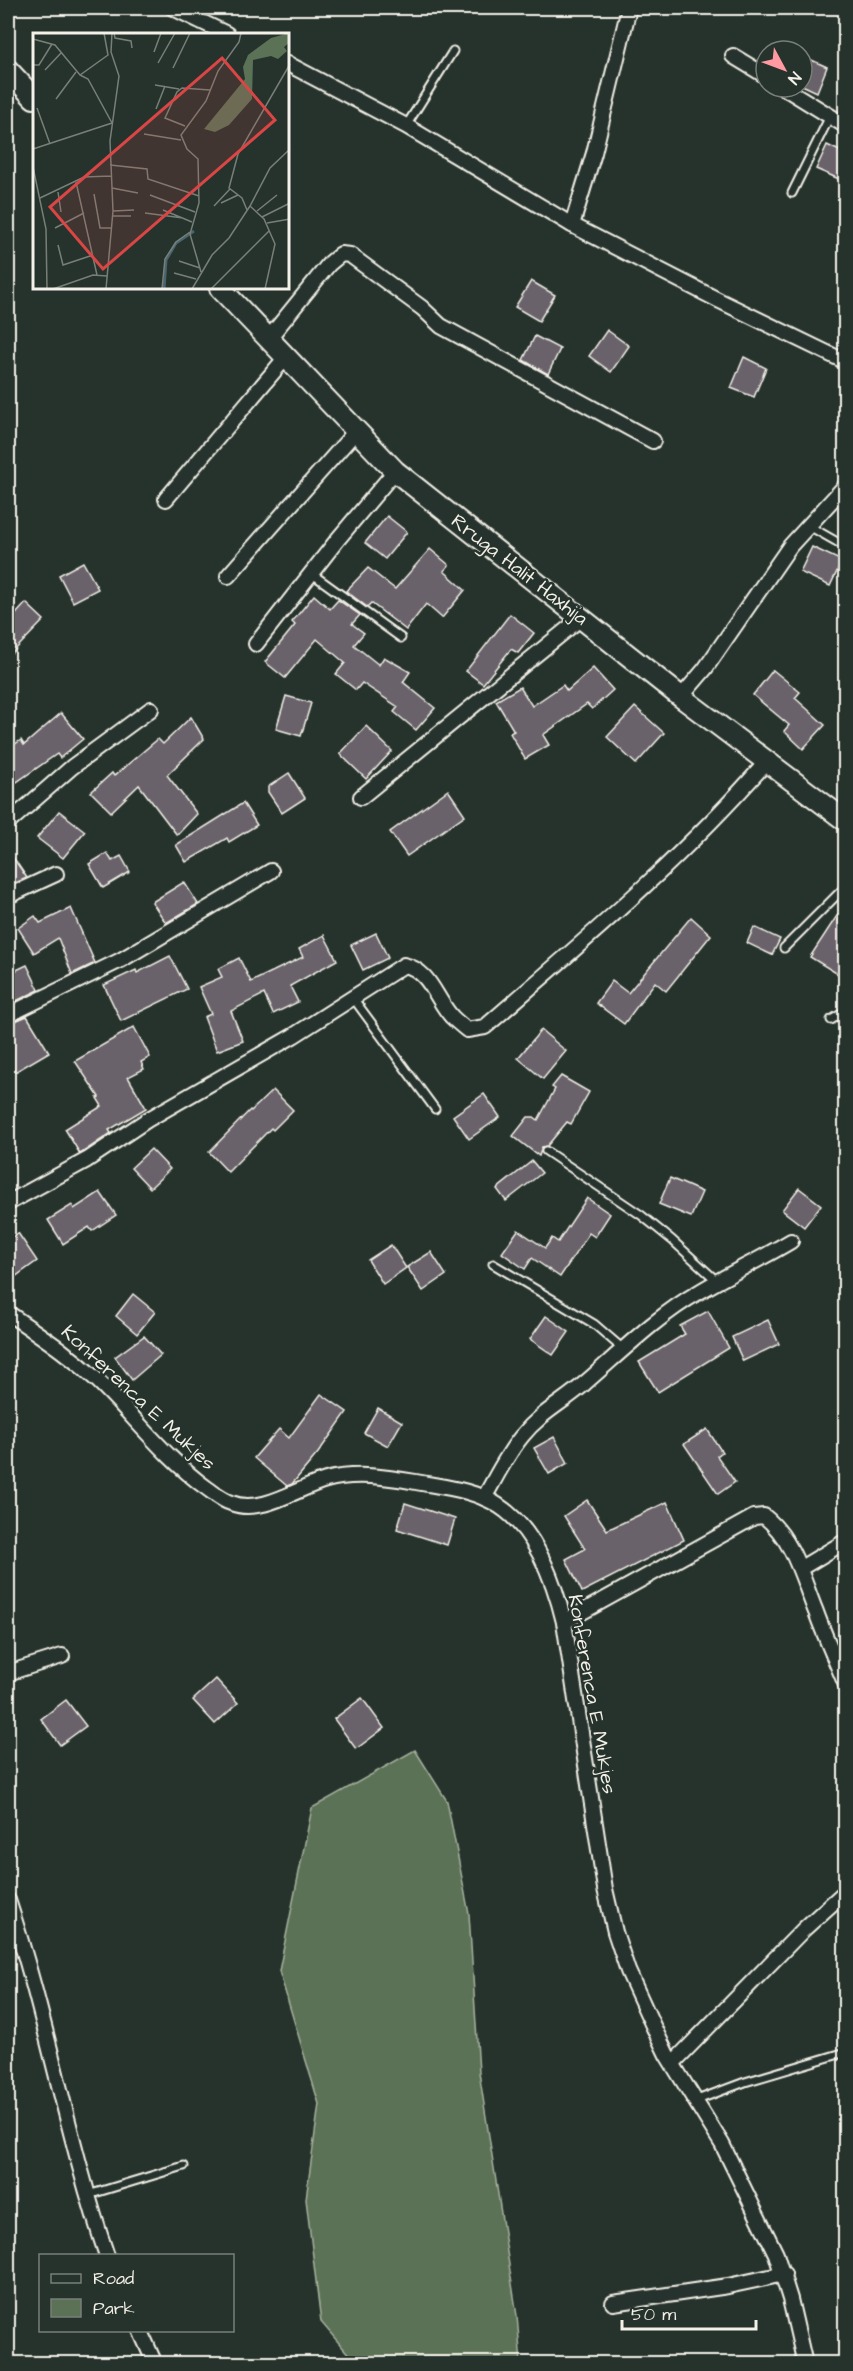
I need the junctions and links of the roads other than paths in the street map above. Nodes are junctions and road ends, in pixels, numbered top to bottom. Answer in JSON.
{"nodes":[{"id":1,"x":173,"y":8,"type":"edge"},
{"id":2,"x":628,"y":8,"type":"edge"},
{"id":3,"x":188,"y":11,"type":"edge"},
{"id":4,"x":225,"y":33,"type":"edge"},
{"id":5,"x":453,"y":51,"type":"dead end"},
{"id":6,"x":733,"y":56,"type":"dead end"},
{"id":7,"x":290,"y":65,"type":"edge"},
{"id":8,"x":754,"y":69,"type":"edge"},
{"id":9,"x":8,"y":70,"type":"edge"},
{"id":10,"x":33,"y":97,"type":"edge"},
{"id":11,"x":802,"y":99,"type":"edge"},
{"id":12,"x":830,"y":116,"type":"junction"},
{"id":13,"x":406,"y":126,"type":"junction"},
{"id":14,"x":846,"y":126,"type":"edge"},
{"id":15,"x":792,"y":193,"type":"dead end"},
{"id":16,"x":572,"y":225,"type":"junction"},
{"id":17,"x":222,"y":290,"type":"edge"},
{"id":18,"x":269,"y":338,"type":"junction"},
{"id":19,"x":287,"y":356,"type":"junction"},
{"id":20,"x":846,"y":362,"type":"edge"},
{"id":21,"x":356,"y":431,"type":"junction"},
{"id":22,"x":653,"y":441,"type":"dead end"},
{"id":23,"x":395,"y":471,"type":"junction"},
{"id":24,"x":846,"y":484,"type":"edge"},
{"id":25,"x":166,"y":499,"type":"dead end"},
{"id":26,"x":808,"y":525,"type":"junction"},
{"id":27,"x":846,"y":547,"type":"edge"},
{"id":28,"x":310,"y":573,"type":"junction"},
{"id":29,"x":228,"y":576,"type":"dead end"},
{"id":30,"x":581,"y":618,"type":"junction"},
{"id":31,"x":401,"y":638,"type":"dead end"},
{"id":32,"x":256,"y":644,"type":"dead end"},
{"id":33,"x":681,"y":697,"type":"junction"},
{"id":34,"x":151,"y":709,"type":"dead end"},
{"id":35,"x":768,"y":760,"type":"junction"},
{"id":36,"x":361,"y":797,"type":"dead end"},
{"id":37,"x":846,"y":821,"type":"edge"},
{"id":38,"x":8,"y":823,"type":"edge"},
{"id":39,"x":271,"y":871,"type":"dead end"},
{"id":40,"x":57,"y":874,"type":"dead end"},
{"id":41,"x":846,"y":886,"type":"edge"},
{"id":42,"x":8,"y":896,"type":"edge"},
{"id":43,"x":784,"y":948,"type":"dead end"},
{"id":44,"x":353,"y":998,"type":"junction"},
{"id":45,"x":846,"y":1011,"type":"edge"},
{"id":46,"x":8,"y":1015,"type":"edge"},
{"id":47,"x":831,"y":1020,"type":"dead end"},
{"id":48,"x":435,"y":1109,"type":"dead end"},
{"id":49,"x":546,"y":1151,"type":"dead end"},
{"id":50,"x":8,"y":1203,"type":"edge"},
{"id":51,"x":790,"y":1241,"type":"dead end"},
{"id":52,"x":493,"y":1264,"type":"dead end"},
{"id":53,"x":718,"y":1283,"type":"junction"},
{"id":54,"x":8,"y":1313,"type":"edge"},
{"id":55,"x":623,"y":1348,"type":"junction"},
{"id":56,"x":484,"y":1498,"type":"junction"},
{"id":57,"x":846,"y":1541,"type":"edge"},
{"id":58,"x":801,"y":1568,"type":"junction"},
{"id":59,"x":564,"y":1622,"type":"junction"},
{"id":60,"x":62,"y":1656,"type":"dead end"},
{"id":61,"x":8,"y":1673,"type":"edge"},
{"id":62,"x":846,"y":1685,"type":"edge"},
{"id":63,"x":846,"y":1892,"type":"edge"},
{"id":64,"x":8,"y":1900,"type":"edge"},
{"id":65,"x":846,"y":2052,"type":"edge"},
{"id":66,"x":673,"y":2063,"type":"junction"},
{"id":67,"x":697,"y":2100,"type":"junction"},
{"id":68,"x":184,"y":2166,"type":"dead end"},
{"id":69,"x":88,"y":2195,"type":"junction"},
{"id":70,"x":106,"y":2254,"type":"edge"},
{"id":71,"x":783,"y":2274,"type":"junction"},
{"id":72,"x":613,"y":2303,"type":"dead end"},
{"id":73,"x":140,"y":2332,"type":"edge"},
{"id":74,"x":155,"y":2364,"type":"edge"},
{"id":75,"x":805,"y":2364,"type":"edge"}],
"edges":[{"from":1,"to":3,"type":"street"},
{"from":2,"to":16,"type":"street"},
{"from":3,"to":4,"type":"street"},
{"from":5,"to":13,"type":"lane"},
{"from":6,"to":8,"type":"street"},
{"from":7,"to":13,"type":"street"},
{"from":9,"to":10,"type":"street"},
{"from":11,"to":12,"type":"street"},
{"from":12,"to":14,"type":"street"},
{"from":12,"to":15,"type":"lane"},
{"from":13,"to":16,"type":"street"},
{"from":16,"to":20,"type":"street"},
{"from":17,"to":18,"type":"street","name":"Rruga Halit Haxhija"},
{"from":18,"to":19,"type":"street","name":"Rruga Halit Haxhija"},
{"from":18,"to":22,"type":"street"},
{"from":19,"to":21,"type":"street","name":"Rruga Halit Haxhija"},
{"from":19,"to":25,"type":"street"},
{"from":21,"to":23,"type":"street","name":"Rruga Halit Haxhija"},
{"from":21,"to":29,"type":"street"},
{"from":23,"to":28,"type":"street"},
{"from":23,"to":30,"type":"street","name":"Rruga Halit Haxhija"},
{"from":24,"to":26,"type":"street"},
{"from":26,"to":27,"type":"lane"},
{"from":26,"to":33,"type":"street"},
{"from":28,"to":31,"type":"lane"},
{"from":28,"to":32,"type":"street"},
{"from":30,"to":33,"type":"street","name":"Rruga Halit Haxhija"},
{"from":30,"to":36,"type":"street"},
{"from":33,"to":35,"type":"street","name":"Rruga Halit Haxhija"},
{"from":34,"to":38,"type":"street"},
{"from":35,"to":37,"type":"street","name":"Rruga Halit Haxhija"},
{"from":35,"to":44,"type":"street"},
{"from":39,"to":46,"type":"street"},
{"from":40,"to":42,"type":"street"},
{"from":41,"to":43,"type":"lane"},
{"from":44,"to":48,"type":"lane"},
{"from":44,"to":50,"type":"street"},
{"from":45,"to":47,"type":"lane"},
{"from":49,"to":53,"type":"lane"},
{"from":51,"to":53,"type":"street"},
{"from":52,"to":55,"type":"lane"},
{"from":53,"to":55,"type":"street"},
{"from":54,"to":56,"type":"street","name":"Konferenca E Mukjes"},
{"from":55,"to":56,"type":"street"},
{"from":56,"to":59,"type":"street","name":"Konferenca E Mukjes"},
{"from":57,"to":58,"type":"street"},
{"from":58,"to":59,"type":"street"},
{"from":58,"to":62,"type":"street"},
{"from":59,"to":66,"type":"street","name":"Konferenca E Mukjes"},
{"from":60,"to":61,"type":"street"},
{"from":63,"to":66,"type":"street"},
{"from":64,"to":69,"type":"street"},
{"from":65,"to":67,"type":"lane"},
{"from":66,"to":67,"type":"street","name":"Konferenca E Mukjes"},
{"from":67,"to":71,"type":"street","name":"Konferenca E Mukjes"},
{"from":68,"to":69,"type":"lane"},
{"from":69,"to":70,"type":"street"},
{"from":71,"to":72,"type":"street"},
{"from":71,"to":75,"type":"street","name":"Konferenca E Mukjes"},
{"from":73,"to":74,"type":"street"}]}
